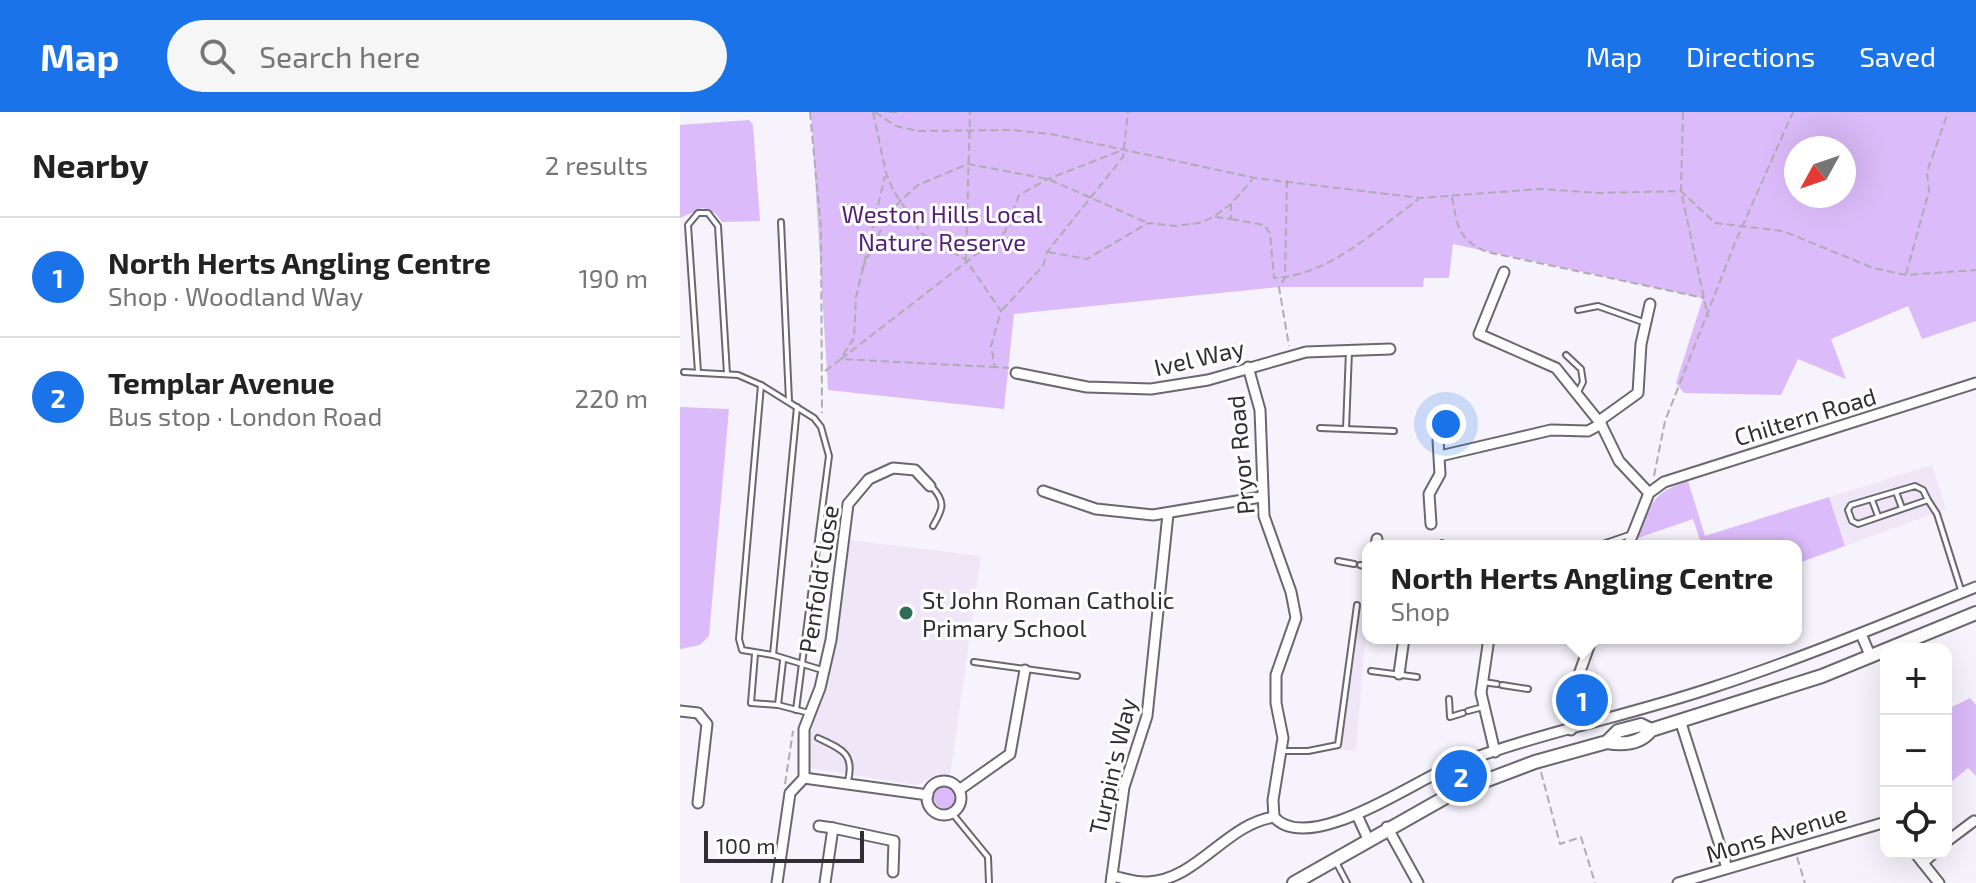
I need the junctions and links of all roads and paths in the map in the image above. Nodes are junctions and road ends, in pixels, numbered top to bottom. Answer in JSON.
{"nodes":[{"id":1,"x":810,"y":112,"type":"edge"},
{"id":2,"x":874,"y":112,"type":"edge"},
{"id":3,"x":889,"y":112,"type":"edge"},
{"id":4,"x":898,"y":112,"type":"edge"},
{"id":5,"x":970,"y":112,"type":"edge"},
{"id":6,"x":1128,"y":112,"type":"edge"},
{"id":7,"x":1683,"y":112,"type":"edge"},
{"id":8,"x":1793,"y":112,"type":"edge"},
{"id":9,"x":1948,"y":112,"type":"edge"},
{"id":10,"x":969,"y":131,"type":"junction"},
{"id":11,"x":1121,"y":151,"type":"junction"},
{"id":12,"x":968,"y":164,"type":"junction"},
{"id":13,"x":886,"y":173,"type":"junction"},
{"id":14,"x":1255,"y":178,"type":"junction"},
{"id":15,"x":1048,"y":179,"type":"junction"},
{"id":16,"x":1287,"y":180,"type":"junction"},
{"id":17,"x":1681,"y":191,"type":"junction"},
{"id":18,"x":1452,"y":196,"type":"junction"},
{"id":19,"x":1420,"y":198,"type":"junction"},
{"id":20,"x":901,"y":200,"type":"junction"},
{"id":21,"x":1090,"y":200,"type":"junction"},
{"id":22,"x":1231,"y":204,"type":"junction"},
{"id":23,"x":1213,"y":217,"type":"junction"},
{"id":24,"x":1231,"y":219,"type":"junction"},
{"id":25,"x":781,"y":222,"type":"dead end"},
{"id":26,"x":1148,"y":223,"type":"junction"},
{"id":27,"x":1743,"y":228,"type":"junction"},
{"id":28,"x":1047,"y":252,"type":"junction"},
{"id":29,"x":966,"y":260,"type":"junction"},
{"id":30,"x":862,"y":269,"type":"junction"},
{"id":31,"x":1976,"y":270,"type":"edge"},
{"id":32,"x":1504,"y":272,"type":"dead end"},
{"id":33,"x":1906,"y":275,"type":"junction"},
{"id":34,"x":1285,"y":278,"type":"junction"},
{"id":35,"x":1704,"y":298,"type":"junction"},
{"id":36,"x":1650,"y":304,"type":"dead end"},
{"id":37,"x":1578,"y":310,"type":"dead end"},
{"id":38,"x":1001,"y":311,"type":"junction"},
{"id":39,"x":1708,"y":318,"type":"junction"},
{"id":40,"x":1646,"y":322,"type":"junction"},
{"id":41,"x":1349,"y":348,"type":"junction"},
{"id":42,"x":1390,"y":349,"type":"dead end"},
{"id":43,"x":1290,"y":355,"type":"junction"},
{"id":44,"x":1566,"y":355,"type":"dead end"},
{"id":45,"x":841,"y":359,"type":"junction"},
{"id":46,"x":995,"y":367,"type":"junction"},
{"id":47,"x":1248,"y":367,"type":"junction"},
{"id":48,"x":684,"y":372,"type":"dead end"},
{"id":49,"x":698,"y":372,"type":"junction"},
{"id":50,"x":823,"y":372,"type":"junction"},
{"id":51,"x":1016,"y":373,"type":"joint"},
{"id":52,"x":727,"y":374,"type":"junction"},
{"id":53,"x":1976,"y":383,"type":"edge"},
{"id":54,"x":761,"y":385,"type":"junction"},
{"id":55,"x":1577,"y":394,"type":"junction"},
{"id":56,"x":789,"y":401,"type":"junction"},
{"id":57,"x":797,"y":407,"type":"junction"},
{"id":58,"x":1600,"y":422,"type":"junction"},
{"id":59,"x":821,"y":427,"type":"junction"},
{"id":60,"x":1320,"y":428,"type":"dead end"},
{"id":61,"x":1346,"y":429,"type":"junction"},
{"id":62,"x":1394,"y":431,"type":"dead end"},
{"id":63,"x":1438,"y":440,"type":"dead end"},
{"id":64,"x":1440,"y":456,"type":"junction"},
{"id":65,"x":930,"y":486,"type":"joint"},
{"id":66,"x":1653,"y":490,"type":"junction"},
{"id":67,"x":1043,"y":491,"type":"dead end"},
{"id":68,"x":1896,"y":492,"type":"junction"},
{"id":69,"x":1261,"y":497,"type":"junction"},
{"id":70,"x":1872,"y":499,"type":"junction"},
{"id":71,"x":1928,"y":500,"type":"junction"},
{"id":72,"x":1902,"y":508,"type":"junction"},
{"id":73,"x":1168,"y":514,"type":"junction"},
{"id":74,"x":1878,"y":516,"type":"junction"},
{"id":75,"x":1431,"y":524,"type":"dead end"},
{"id":76,"x":933,"y":526,"type":"dead end"},
{"id":77,"x":1632,"y":534,"type":"junction"},
{"id":78,"x":1614,"y":540,"type":"edge"},
{"id":79,"x":1630,"y":540,"type":"edge"},
{"id":80,"x":1338,"y":561,"type":"dead end"},
{"id":81,"x":1362,"y":566,"type":"edge"},
{"id":82,"x":1976,"y":587,"type":"edge"},
{"id":83,"x":1962,"y":593,"type":"junction"},
{"id":84,"x":1357,"y":605,"type":"dead end"},
{"id":85,"x":1975,"y":616,"type":"edge"},
{"id":86,"x":1861,"y":634,"type":"junction"},
{"id":87,"x":1403,"y":644,"type":"edge"},
{"id":88,"x":1488,"y":644,"type":"edge"},
{"id":89,"x":1590,"y":644,"type":"edge"},
{"id":90,"x":755,"y":654,"type":"junction"},
{"id":91,"x":773,"y":655,"type":"junction"},
{"id":92,"x":1870,"y":655,"type":"junction"},
{"id":93,"x":783,"y":661,"type":"junction"},
{"id":94,"x":974,"y":662,"type":"dead end"},
{"id":95,"x":804,"y":666,"type":"junction"},
{"id":96,"x":1025,"y":670,"type":"junction"},
{"id":97,"x":824,"y":671,"type":"junction"},
{"id":98,"x":1371,"y":671,"type":"dead end"},
{"id":99,"x":1399,"y":674,"type":"junction"},
{"id":100,"x":1077,"y":676,"type":"dead end"},
{"id":101,"x":1417,"y":677,"type":"dead end"},
{"id":102,"x":1482,"y":681,"type":"junction"},
{"id":103,"x":1528,"y":689,"type":"dead end"},
{"id":104,"x":1449,"y":699,"type":"dead end"},
{"id":105,"x":778,"y":705,"type":"junction"},
{"id":106,"x":1483,"y":707,"type":"junction"},
{"id":107,"x":796,"y":710,"type":"junction"},
{"id":108,"x":680,"y":711,"type":"edge"},
{"id":109,"x":809,"y":713,"type":"junction"},
{"id":110,"x":1680,"y":720,"type":"junction"},
{"id":111,"x":1571,"y":730,"type":"junction"},
{"id":112,"x":818,"y":738,"type":"dead end"},
{"id":113,"x":1543,"y":738,"type":"junction"},
{"id":114,"x":1282,"y":751,"type":"junction"},
{"id":115,"x":1495,"y":752,"type":"junction"},
{"id":116,"x":1549,"y":758,"type":"junction"},
{"id":117,"x":1535,"y":762,"type":"junction"},
{"id":118,"x":804,"y":778,"type":"junction"},
{"id":119,"x":785,"y":784,"type":"dead end"},
{"id":120,"x":847,"y":784,"type":"junction"},
{"id":121,"x":959,"y":790,"type":"junction"},
{"id":122,"x":928,"y":795,"type":"junction"},
{"id":123,"x":698,"y":803,"type":"dead end"},
{"id":124,"x":952,"y":813,"type":"junction"},
{"id":125,"x":1357,"y":815,"type":"junction"},
{"id":126,"x":1274,"y":817,"type":"junction"},
{"id":127,"x":1974,"y":821,"type":"edge"},
{"id":128,"x":1880,"y":824,"type":"edge"},
{"id":129,"x":819,"y":826,"type":"dead end"},
{"id":130,"x":1387,"y":827,"type":"junction"},
{"id":131,"x":833,"y":828,"type":"junction"},
{"id":132,"x":1952,"y":838,"type":"edge"},
{"id":133,"x":1368,"y":839,"type":"junction"},
{"id":134,"x":1794,"y":848,"type":"junction"},
{"id":135,"x":1334,"y":858,"type":"junction"},
{"id":136,"x":1920,"y":859,"type":"edge"},
{"id":137,"x":1927,"y":859,"type":"edge"},
{"id":138,"x":1923,"y":863,"type":"junction"},
{"id":139,"x":1727,"y":868,"type":"junction"},
{"id":140,"x":893,"y":872,"type":"dead end"},
{"id":141,"x":1111,"y":879,"type":"edge"},
{"id":142,"x":777,"y":883,"type":"edge"},
{"id":143,"x":825,"y":883,"type":"edge"},
{"id":144,"x":989,"y":883,"type":"edge"},
{"id":145,"x":1294,"y":883,"type":"edge"},
{"id":146,"x":1347,"y":883,"type":"edge"},
{"id":147,"x":1418,"y":883,"type":"edge"},
{"id":148,"x":1595,"y":883,"type":"edge"},
{"id":149,"x":1678,"y":883,"type":"edge"},
{"id":150,"x":1805,"y":883,"type":"edge"},
{"id":151,"x":1939,"y":883,"type":"edge"}],
"edges":[{"from":1,"to":50,"type":"path"},
{"from":2,"to":10,"type":"path"},
{"from":2,"to":13,"type":"path"},
{"from":3,"to":4,"type":"path"},
{"from":5,"to":10,"type":"path"},
{"from":6,"to":11,"type":"path"},
{"from":7,"to":17,"type":"path"},
{"from":8,"to":27,"type":"path"},
{"from":9,"to":33,"type":"path"},
{"from":10,"to":11,"type":"path"},
{"from":10,"to":12,"type":"path"},
{"from":11,"to":14,"type":"path"},
{"from":11,"to":15,"type":"path"},
{"from":11,"to":21,"type":"path"},
{"from":12,"to":15,"type":"path"},
{"from":12,"to":20,"type":"path"},
{"from":12,"to":29,"type":"path"},
{"from":13,"to":20,"type":"path"},
{"from":13,"to":30,"type":"path"},
{"from":14,"to":16,"type":"path"},
{"from":14,"to":22,"type":"path"},
{"from":15,"to":21,"type":"path"},
{"from":15,"to":29,"type":"path"},
{"from":16,"to":19,"type":"path"},
{"from":16,"to":34,"type":"path"},
{"from":17,"to":18,"type":"path"},
{"from":17,"to":27,"type":"path"},
{"from":17,"to":35,"type":"path"},
{"from":18,"to":19,"type":"path"},
{"from":18,"to":35,"type":"path"},
{"from":19,"to":34,"type":"path"},
{"from":20,"to":29,"type":"path"},
{"from":20,"to":30,"type":"path"},
{"from":21,"to":26,"type":"path"},
{"from":21,"to":28,"type":"path"},
{"from":22,"to":23,"type":"path"},
{"from":22,"to":24,"type":"path"},
{"from":23,"to":24,"type":"path"},
{"from":23,"to":26,"type":"path"},
{"from":24,"to":34,"type":"path"},
{"from":25,"to":56,"type":"lane"},
{"from":26,"to":28,"type":"path"},
{"from":27,"to":33,"type":"path"},
{"from":27,"to":39,"type":"path"},
{"from":28,"to":38,"type":"path"},
{"from":29,"to":38,"type":"path"},
{"from":29,"to":45,"type":"path"},
{"from":30,"to":45,"type":"path"},
{"from":31,"to":33,"type":"path"},
{"from":32,"to":55,"type":"street"},
{"from":34,"to":43,"type":"path"},
{"from":35,"to":39,"type":"path"},
{"from":36,"to":40,"type":"street"},
{"from":37,"to":40,"type":"lane"},
{"from":38,"to":46,"type":"path"},
{"from":39,"to":66,"type":"path"},
{"from":40,"to":58,"type":"street"},
{"from":41,"to":42,"type":"street","name":"Ivel Way"},
{"from":41,"to":43,"type":"street","name":"Ivel Way"},
{"from":41,"to":61,"type":"lane"},
{"from":43,"to":47,"type":"street","name":"Ivel Way"},
{"from":44,"to":55,"type":"lane"},
{"from":45,"to":46,"type":"path"},
{"from":45,"to":50,"type":"path"},
{"from":46,"to":51,"type":"path"},
{"from":47,"to":51,"type":"street","name":"Ivel Way"},
{"from":47,"to":69,"type":"street","name":"Pryor Road"},
{"from":48,"to":49,"type":"lane"},
{"from":49,"to":52,"type":"lane"},
{"from":49,"to":52,"type":"lane"},
{"from":50,"to":59,"type":"path"},
{"from":52,"to":54,"type":"lane"},
{"from":53,"to":66,"type":"street","name":"Chiltern Road"},
{"from":54,"to":56,"type":"lane"},
{"from":54,"to":90,"type":"lane"},
{"from":55,"to":58,"type":"street"},
{"from":56,"to":57,"type":"lane"},
{"from":57,"to":59,"type":"lane"},
{"from":57,"to":91,"type":"lane"},
{"from":58,"to":64,"type":"street"},
{"from":58,"to":66,"type":"street"},
{"from":59,"to":95,"type":"lane"},
{"from":60,"to":61,"type":"lane"},
{"from":61,"to":62,"type":"lane"},
{"from":63,"to":64,"type":"street"},
{"from":64,"to":75,"type":"street"},
{"from":65,"to":76,"type":"lane"},
{"from":65,"to":97,"type":"street","name":"Penfold Close"},
{"from":66,"to":77,"type":"street"},
{"from":67,"to":73,"type":"street"},
{"from":68,"to":70,"type":"lane"},
{"from":68,"to":71,"type":"lane"},
{"from":68,"to":72,"type":"lane"},
{"from":69,"to":73,"type":"street"},
{"from":69,"to":114,"type":"street","name":"Pryor Road"},
{"from":70,"to":74,"type":"lane"},
{"from":70,"to":74,"type":"lane"},
{"from":71,"to":72,"type":"lane"},
{"from":71,"to":83,"type":"lane"},
{"from":72,"to":74,"type":"lane"},
{"from":73,"to":141,"type":"street","name":"Turpin's Way"},
{"from":77,"to":78,"type":"lane"},
{"from":77,"to":79,"type":"street"},
{"from":80,"to":81,"type":"lane"},
{"from":82,"to":83,"type":"street"},
{"from":83,"to":86,"type":"street"},
{"from":84,"to":114,"type":"lane"},
{"from":85,"to":92,"type":"main road"},
{"from":86,"to":92,"type":"street"},
{"from":86,"to":111,"type":"street"},
{"from":87,"to":99,"type":"street"},
{"from":88,"to":102,"type":"street"},
{"from":89,"to":111,"type":"street"},
{"from":90,"to":91,"type":"lane"},
{"from":90,"to":105,"type":"lane"},
{"from":91,"to":93,"type":"lane"},
{"from":92,"to":110,"type":"main road"},
{"from":93,"to":95,"type":"lane"},
{"from":93,"to":105,"type":"lane"},
{"from":94,"to":96,"type":"lane"},
{"from":95,"to":97,"type":"lane"},
{"from":95,"to":107,"type":"lane"},
{"from":96,"to":100,"type":"lane"},
{"from":96,"to":121,"type":"street"},
{"from":97,"to":109,"type":"street","name":"Penfold Close"},
{"from":98,"to":99,"type":"lane"},
{"from":99,"to":101,"type":"lane"},
{"from":102,"to":103,"type":"lane"},
{"from":102,"to":106,"type":"street"},
{"from":104,"to":106,"type":"lane"},
{"from":105,"to":107,"type":"lane"},
{"from":106,"to":115,"type":"street"},
{"from":107,"to":109,"type":"lane"},
{"from":107,"to":119,"type":"path"},
{"from":108,"to":123,"type":"street"},
{"from":109,"to":118,"type":"street","name":"Penfold Close"},
{"from":110,"to":116,"type":"main road"},
{"from":110,"to":139,"type":"street"},
{"from":111,"to":113,"type":"street"},
{"from":112,"to":120,"type":"lane"},
{"from":113,"to":115,"type":"street"},
{"from":113,"to":116,"type":"street"},
{"from":114,"to":126,"type":"street","name":"Pryor Road"},
{"from":115,"to":125,"type":"street"},
{"from":116,"to":117,"type":"main road"},
{"from":117,"to":130,"type":"main road"},
{"from":117,"to":148,"type":"path"},
{"from":118,"to":120,"type":"street"},
{"from":118,"to":142,"type":"street"},
{"from":120,"to":122,"type":"street"},
{"from":121,"to":122,"type":"street"},
{"from":121,"to":124,"type":"street"},
{"from":122,"to":124,"type":"street"},
{"from":124,"to":144,"type":"lane"},
{"from":125,"to":126,"type":"street"},
{"from":125,"to":133,"type":"street"},
{"from":126,"to":141,"type":"street"},
{"from":127,"to":132,"type":"street"},
{"from":128,"to":134,"type":"street","name":"Mons Avenue"},
{"from":129,"to":131,"type":"street"},
{"from":130,"to":133,"type":"main road"},
{"from":130,"to":147,"type":"street"},
{"from":131,"to":140,"type":"street"},
{"from":131,"to":143,"type":"street"},
{"from":133,"to":135,"type":"main road"},
{"from":134,"to":139,"type":"street","name":"Mons Avenue"},
{"from":134,"to":150,"type":"path"},
{"from":135,"to":145,"type":"main road"},
{"from":135,"to":146,"type":"lane"},
{"from":136,"to":138,"type":"street"},
{"from":137,"to":138,"type":"street"},
{"from":138,"to":151,"type":"street"},
{"from":139,"to":149,"type":"street","name":"Mons Avenue"}]}
